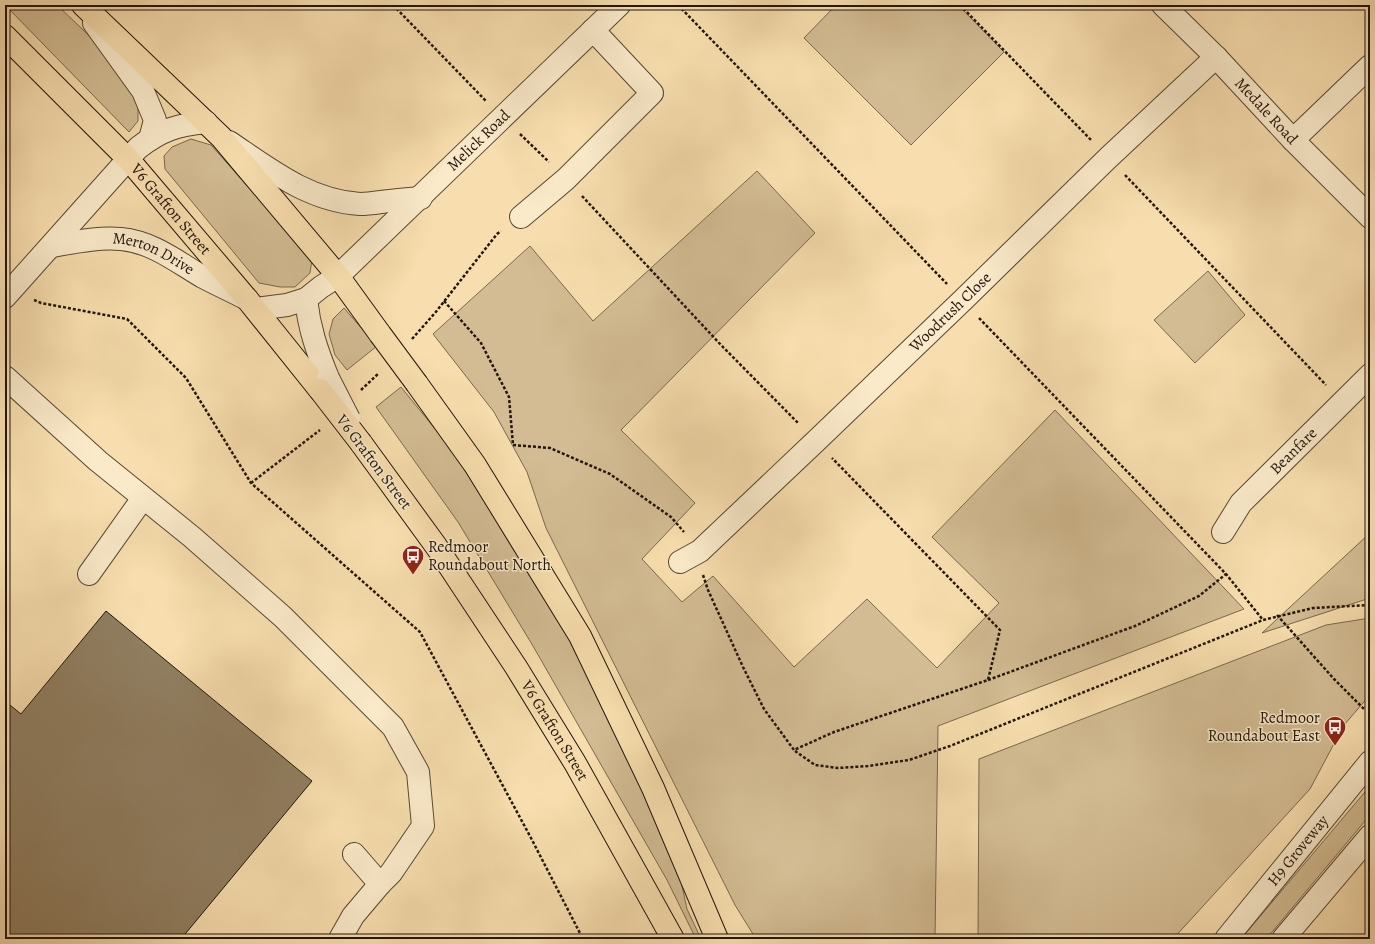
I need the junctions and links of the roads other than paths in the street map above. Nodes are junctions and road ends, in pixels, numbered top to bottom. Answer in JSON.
{"nodes":[{"id":1,"x":82,"y":5,"type":"edge"},
{"id":2,"x":619,"y":5,"type":"edge"},
{"id":3,"x":1163,"y":5,"type":"edge"},
{"id":4,"x":593,"y":30,"type":"junction"},
{"id":5,"x":5,"y":36,"type":"edge"},
{"id":6,"x":1216,"y":57,"type":"junction"},
{"id":7,"x":1370,"y":66,"type":"edge"},
{"id":8,"x":206,"y":122,"type":"junction"},
{"id":9,"x":221,"y":137,"type":"junction"},
{"id":10,"x":150,"y":139,"type":"junction"},
{"id":11,"x":1293,"y":140,"type":"junction"},
{"id":12,"x":128,"y":160,"type":"junction"},
{"id":13,"x":421,"y":198,"type":"junction"},
{"id":14,"x":521,"y":217,"type":"dead end"},
{"id":15,"x":1370,"y":217,"type":"edge"},
{"id":16,"x":52,"y":246,"type":"junction"},
{"id":17,"x":338,"y":276,"type":"junction"},
{"id":18,"x":9,"y":292,"type":"edge"},
{"id":19,"x":306,"y":299,"type":"junction"},
{"id":20,"x":251,"y":304,"type":"junction"},
{"id":21,"x":1370,"y":375,"type":"edge"},
{"id":22,"x":5,"y":377,"type":"edge"},
{"id":23,"x":324,"y":384,"type":"junction"},
{"id":24,"x":144,"y":498,"type":"junction"},
{"id":25,"x":1223,"y":532,"type":"dead end"},
{"id":26,"x":680,"y":562,"type":"dead end"},
{"id":27,"x":89,"y":574,"type":"dead end"},
{"id":28,"x":1370,"y":762,"type":"edge"},
{"id":29,"x":1367,"y":842,"type":"edge"},
{"id":30,"x":354,"y":854,"type":"dead end"},
{"id":31,"x":380,"y":884,"type":"junction"},
{"id":32,"x":340,"y":939,"type":"edge"},
{"id":33,"x":673,"y":939,"type":"edge"},
{"id":34,"x":717,"y":939,"type":"edge"},
{"id":35,"x":1226,"y":939,"type":"edge"},
{"id":36,"x":1283,"y":939,"type":"edge"}],
"edges":[{"from":1,"to":8,"type":"highway","name":"V6 Grafton Street"},
{"from":1,"to":10,"type":"street","name":"V6 Grafton Street"},
{"from":2,"to":4,"type":"street","name":"Melick Road"},
{"from":3,"to":6,"type":"street","name":"Medale Road"},
{"from":4,"to":13,"type":"street","name":"Melick Road"},
{"from":4,"to":14,"type":"street"},
{"from":5,"to":12,"type":"highway","name":"V6 Grafton Street"},
{"from":6,"to":11,"type":"street","name":"Medale Road"},
{"from":6,"to":26,"type":"street","name":"Woodrush Close"},
{"from":7,"to":11,"type":"street"},
{"from":8,"to":9,"type":"highway","name":"V6 Grafton Street"},
{"from":8,"to":10,"type":"street","name":"V6 Grafton Street"},
{"from":9,"to":13,"type":"street"},
{"from":9,"to":17,"type":"highway","name":"V6 Grafton Street"},
{"from":10,"to":12,"type":"street"},
{"from":11,"to":15,"type":"street","name":"Medale Road"},
{"from":12,"to":16,"type":"street"},
{"from":12,"to":20,"type":"highway","name":"V6 Grafton Street"},
{"from":13,"to":17,"type":"street","name":"Melick Road"},
{"from":16,"to":18,"type":"street"},
{"from":16,"to":20,"type":"street","name":"Merton Drive"},
{"from":17,"to":19,"type":"street","name":"Melick Road"},
{"from":17,"to":34,"type":"highway","name":"V6 Grafton Street","bridge":true},
{"from":19,"to":20,"type":"street"},
{"from":19,"to":23,"type":"street"},
{"from":20,"to":23,"type":"highway","name":"V6 Grafton Street"},
{"from":21,"to":25,"type":"street","name":"Beanfare"},
{"from":22,"to":24,"type":"street"},
{"from":23,"to":33,"type":"highway","name":"V6 Grafton Street","bridge":true},
{"from":24,"to":27,"type":"street"},
{"from":24,"to":31,"type":"street"},
{"from":28,"to":35,"type":"street","name":"H9 Groveway"},
{"from":29,"to":36,"type":"street"},
{"from":30,"to":31,"type":"street"},
{"from":31,"to":32,"type":"street"}]}
